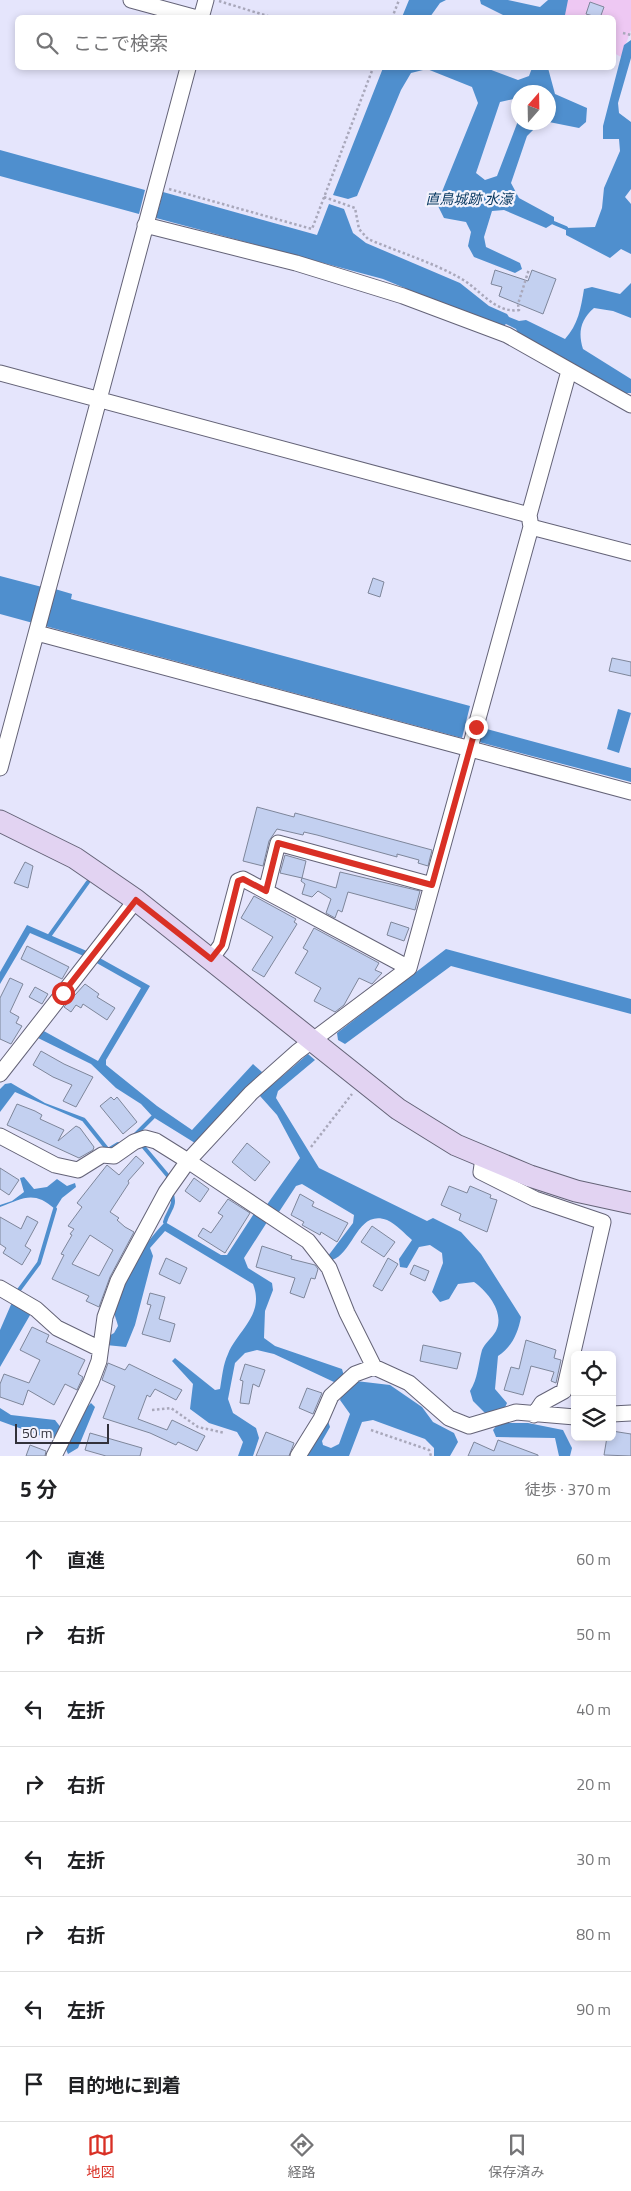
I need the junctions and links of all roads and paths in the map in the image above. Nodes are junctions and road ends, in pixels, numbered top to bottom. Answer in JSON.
{"nodes":[{"id":1,"x":131,"y":0,"type":"edge"},
{"id":2,"x":206,"y":0,"type":"edge"},
{"id":3,"x":216,"y":0,"type":"edge"},
{"id":4,"x":399,"y":0,"type":"edge"},
{"id":5,"x":186,"y":15,"type":"edge"},
{"id":6,"x":202,"y":15,"type":"edge"},
{"id":7,"x":264,"y":15,"type":"edge"},
{"id":8,"x":393,"y":15,"type":"edge"},
{"id":9,"x":623,"y":33,"type":"dead end"},
{"id":10,"x":631,"y":35,"type":"edge"},
{"id":11,"x":187,"y":70,"type":"edge"},
{"id":12,"x":372,"y":70,"type":"edge"},
{"id":13,"x":158,"y":186,"type":"junction"},
{"id":14,"x":324,"y":197,"type":"junction"},
{"id":15,"x":145,"y":225,"type":"junction"},
{"id":16,"x":529,"y":269,"type":"dead end"},
{"id":17,"x":569,"y":371,"type":"junction"},
{"id":18,"x":0,"y":373,"type":"edge"},
{"id":19,"x":99,"y":399,"type":"junction"},
{"id":20,"x":631,"y":405,"type":"edge"},
{"id":21,"x":530,"y":521,"type":"junction"},
{"id":22,"x":631,"y":553,"type":"edge"},
{"id":23,"x":37,"y":633,"type":"junction"},
{"id":24,"x":473,"y":737,"type":"junction"},
{"id":25,"x":0,"y":768,"type":"edge"},
{"id":26,"x":631,"y":792,"type":"edge"},
{"id":27,"x":0,"y":821,"type":"edge"},
{"id":28,"x":432,"y":885,"type":"junction"},
{"id":29,"x":266,"y":891,"type":"junction"},
{"id":30,"x":136,"y":900,"type":"junction"},
{"id":31,"x":211,"y":959,"type":"junction"},
{"id":32,"x":409,"y":968,"type":"junction"},
{"id":33,"x":313,"y":1041,"type":"junction"},
{"id":34,"x":0,"y":1074,"type":"edge"},
{"id":35,"x":362,"y":1081,"type":"junction"},
{"id":36,"x":0,"y":1136,"type":"edge"},
{"id":37,"x":311,"y":1147,"type":"dead end"},
{"id":38,"x":483,"y":1158,"type":"junction"},
{"id":39,"x":188,"y":1161,"type":"junction"},
{"id":40,"x":631,"y":1204,"type":"edge"},
{"id":41,"x":0,"y":1288,"type":"edge"},
{"id":42,"x":100,"y":1349,"type":"junction"},
{"id":43,"x":374,"y":1366,"type":"junction"},
{"id":44,"x":152,"y":1410,"type":"dead end"},
{"id":45,"x":631,"y":1413,"type":"edge"},
{"id":46,"x":616,"y":1414,"type":"edge"},
{"id":47,"x":534,"y":1415,"type":"junction"},
{"id":48,"x":571,"y":1417,"type":"edge"},
{"id":49,"x":371,"y":1430,"type":"dead end"},
{"id":50,"x":225,"y":1433,"type":"dead end"},
{"id":51,"x":54,"y":1456,"type":"edge"},
{"id":52,"x":298,"y":1456,"type":"edge"},
{"id":53,"x":431,"y":1456,"type":"edge"}],
"edges":[{"from":1,"to":5,"type":"street"},
{"from":2,"to":6,"type":"street"},
{"from":3,"to":7,"type":"path"},
{"from":4,"to":8,"type":"path"},
{"from":9,"to":10,"type":"path"},
{"from":11,"to":13,"type":"street"},
{"from":12,"to":14,"type":"path"},
{"from":13,"to":14,"type":"path"},
{"from":13,"to":15,"type":"street"},
{"from":14,"to":16,"type":"path"},
{"from":15,"to":17,"type":"street"},
{"from":15,"to":19,"type":"street"},
{"from":17,"to":20,"type":"street"},
{"from":17,"to":21,"type":"street"},
{"from":18,"to":19,"type":"street"},
{"from":19,"to":21,"type":"street"},
{"from":19,"to":23,"type":"street"},
{"from":21,"to":22,"type":"street"},
{"from":21,"to":24,"type":"street"},
{"from":23,"to":24,"type":"street"},
{"from":23,"to":25,"type":"street"},
{"from":24,"to":26,"type":"street"},
{"from":24,"to":28,"type":"street"},
{"from":27,"to":30,"type":"street"},
{"from":28,"to":29,"type":"street"},
{"from":28,"to":32,"type":"street"},
{"from":29,"to":31,"type":"street"},
{"from":29,"to":32,"type":"street"},
{"from":30,"to":31,"type":"street"},
{"from":30,"to":34,"type":"street"},
{"from":31,"to":33,"type":"street"},
{"from":32,"to":33,"type":"street"},
{"from":33,"to":35,"type":"street"},
{"from":33,"to":39,"type":"street"},
{"from":35,"to":37,"type":"path"},
{"from":35,"to":38,"type":"street"},
{"from":36,"to":39,"type":"street"},
{"from":38,"to":40,"type":"street"},
{"from":38,"to":47,"type":"street"},
{"from":39,"to":42,"type":"street"},
{"from":39,"to":43,"type":"street"},
{"from":41,"to":42,"type":"street"},
{"from":42,"to":51,"type":"street"},
{"from":43,"to":47,"type":"street"},
{"from":43,"to":52,"type":"street"},
{"from":44,"to":50,"type":"path"},
{"from":45,"to":46,"type":"street"},
{"from":47,"to":48,"type":"street"},
{"from":49,"to":53,"type":"path"}]}
